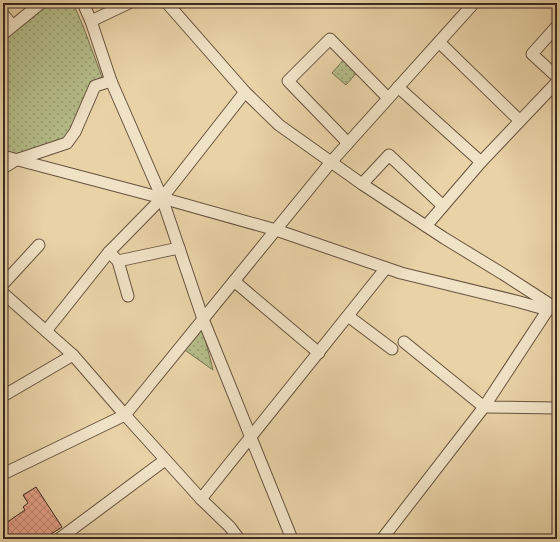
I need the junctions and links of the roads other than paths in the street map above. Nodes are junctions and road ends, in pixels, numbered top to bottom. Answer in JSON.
{"nodes":[{"id":1,"x":41,"y":3,"type":"edge"},
{"id":2,"x":83,"y":3,"type":"edge"},
{"id":3,"x":129,"y":3,"type":"edge"},
{"id":4,"x":167,"y":3,"type":"edge"},
{"id":5,"x":474,"y":3,"type":"edge"},
{"id":6,"x":3,"y":14,"type":"edge"},
{"id":7,"x":91,"y":21,"type":"junction"},
{"id":8,"x":12,"y":25,"type":"junction"},
{"id":9,"x":557,"y":26,"type":"edge"},
{"id":10,"x":3,"y":34,"type":"edge"},
{"id":11,"x":439,"y":42,"type":"junction"},
{"id":12,"x":557,"y":77,"type":"edge"},
{"id":13,"x":111,"y":81,"type":"junction"},
{"id":14,"x":557,"y":82,"type":"edge"},
{"id":15,"x":398,"y":87,"type":"junction"},
{"id":16,"x":245,"y":92,"type":"junction"},
{"id":17,"x":388,"y":98,"type":"junction"},
{"id":18,"x":519,"y":120,"type":"junction"},
{"id":19,"x":348,"y":143,"type":"junction"},
{"id":20,"x":3,"y":156,"type":"edge"},
{"id":21,"x":16,"y":160,"type":"junction"},
{"id":22,"x":331,"y":162,"type":"junction"},
{"id":23,"x":481,"y":162,"type":"junction"},
{"id":24,"x":3,"y":168,"type":"edge"},
{"id":25,"x":362,"y":184,"type":"junction"},
{"id":26,"x":162,"y":198,"type":"junction"},
{"id":27,"x":444,"y":206,"type":"junction"},
{"id":28,"x":426,"y":226,"type":"junction"},
{"id":29,"x":276,"y":230,"type":"junction"},
{"id":30,"x":39,"y":245,"type":"dead end"},
{"id":31,"x":179,"y":248,"type":"junction"},
{"id":32,"x":109,"y":252,"type":"junction"},
{"id":33,"x":118,"y":261,"type":"junction"},
{"id":34,"x":386,"y":268,"type":"junction"},
{"id":35,"x":234,"y":281,"type":"junction"},
{"id":36,"x":3,"y":284,"type":"edge"},
{"id":37,"x":3,"y":293,"type":"edge"},
{"id":38,"x":128,"y":296,"type":"dead end"},
{"id":39,"x":552,"y":308,"type":"edge"},
{"id":40,"x":348,"y":316,"type":"junction"},
{"id":41,"x":203,"y":319,"type":"junction"},
{"id":42,"x":46,"y":330,"type":"junction"},
{"id":43,"x":404,"y":342,"type":"dead end"},
{"id":44,"x":392,"y":349,"type":"dead end"},
{"id":45,"x":318,"y":353,"type":"junction"},
{"id":46,"x":73,"y":356,"type":"junction"},
{"id":47,"x":3,"y":396,"type":"edge"},
{"id":48,"x":484,"y":407,"type":"junction"},
{"id":49,"x":557,"y":408,"type":"edge"},
{"id":50,"x":125,"y":415,"type":"junction"},
{"id":51,"x":251,"y":437,"type":"junction"},
{"id":52,"x":165,"y":460,"type":"junction"},
{"id":53,"x":3,"y":474,"type":"edge"},
{"id":54,"x":201,"y":499,"type":"junction"},
{"id":55,"x":59,"y":539,"type":"edge"},
{"id":56,"x":240,"y":539,"type":"edge"},
{"id":57,"x":292,"y":539,"type":"edge"},
{"id":58,"x":382,"y":539,"type":"edge"}],
"edges":[{"from":1,"to":8,"type":"street"},
{"from":2,"to":7,"type":"street"},
{"from":3,"to":7,"type":"street"},
{"from":4,"to":16,"type":"street"},
{"from":5,"to":11,"type":"street"},
{"from":6,"to":8,"type":"street"},
{"from":7,"to":13,"type":"street"},
{"from":8,"to":10,"type":"street"},
{"from":9,"to":12,"type":"street"},
{"from":11,"to":15,"type":"street"},
{"from":11,"to":18,"type":"street"},
{"from":13,"to":21,"type":"street"},
{"from":13,"to":26,"type":"street"},
{"from":14,"to":18,"type":"street"},
{"from":15,"to":17,"type":"street"},
{"from":15,"to":23,"type":"street"},
{"from":16,"to":22,"type":"street"},
{"from":16,"to":26,"type":"street"},
{"from":17,"to":19,"type":"street"},
{"from":17,"to":19,"type":"street"},
{"from":18,"to":23,"type":"street"},
{"from":19,"to":22,"type":"street"},
{"from":20,"to":21,"type":"street"},
{"from":21,"to":24,"type":"street"},
{"from":21,"to":26,"type":"street"},
{"from":22,"to":25,"type":"street"},
{"from":22,"to":29,"type":"street"},
{"from":23,"to":27,"type":"street"},
{"from":25,"to":27,"type":"street"},
{"from":25,"to":28,"type":"street"},
{"from":26,"to":29,"type":"street"},
{"from":26,"to":31,"type":"street"},
{"from":26,"to":32,"type":"street"},
{"from":27,"to":28,"type":"street"},
{"from":28,"to":39,"type":"street"},
{"from":29,"to":34,"type":"street"},
{"from":29,"to":35,"type":"street"},
{"from":30,"to":36,"type":"street"},
{"from":31,"to":33,"type":"street"},
{"from":31,"to":41,"type":"street"},
{"from":32,"to":33,"type":"street"},
{"from":32,"to":42,"type":"street"},
{"from":33,"to":38,"type":"street"},
{"from":34,"to":39,"type":"street"},
{"from":34,"to":40,"type":"street"},
{"from":35,"to":41,"type":"street"},
{"from":35,"to":45,"type":"street"},
{"from":37,"to":42,"type":"street"},
{"from":39,"to":48,"type":"street"},
{"from":40,"to":44,"type":"street"},
{"from":40,"to":45,"type":"street"},
{"from":41,"to":50,"type":"street"},
{"from":41,"to":51,"type":"street"},
{"from":42,"to":46,"type":"street"},
{"from":43,"to":48,"type":"street"},
{"from":45,"to":51,"type":"street"},
{"from":46,"to":47,"type":"street"},
{"from":46,"to":50,"type":"street"},
{"from":48,"to":49,"type":"street"},
{"from":48,"to":58,"type":"street"},
{"from":50,"to":52,"type":"street"},
{"from":50,"to":53,"type":"street"},
{"from":51,"to":54,"type":"street"},
{"from":51,"to":57,"type":"street"},
{"from":52,"to":54,"type":"street"},
{"from":52,"to":55,"type":"street"},
{"from":54,"to":56,"type":"street"}]}
